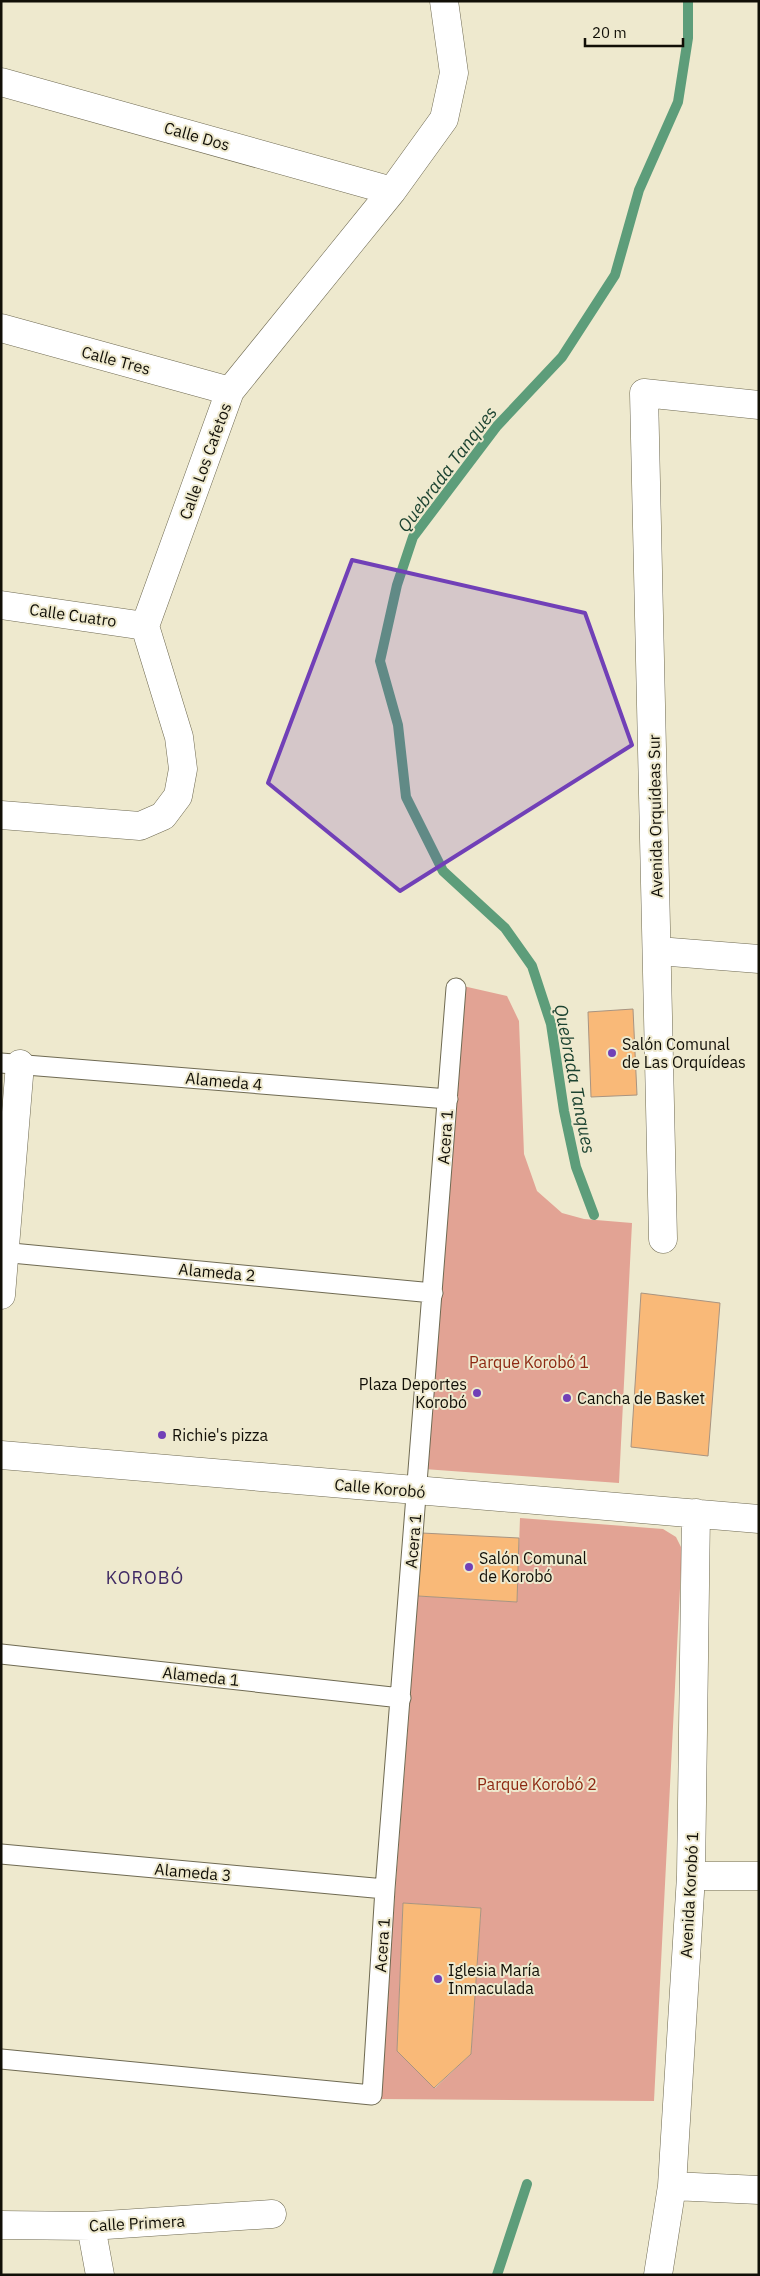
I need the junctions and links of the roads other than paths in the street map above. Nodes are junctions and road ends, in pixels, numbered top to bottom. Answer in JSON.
{"nodes":[{"id":1,"x":444,"y":1,"type":"edge"},
{"id":2,"x":1,"y":82,"type":"edge"},
{"id":3,"x":392,"y":191,"type":"junction"},
{"id":4,"x":1,"y":328,"type":"edge"},
{"id":5,"x":230,"y":391,"type":"junction"},
{"id":6,"x":759,"y":405,"type":"edge"},
{"id":7,"x":1,"y":604,"type":"edge"},
{"id":8,"x":146,"y":626,"type":"junction"},
{"id":9,"x":1,"y":815,"type":"edge"},
{"id":10,"x":658,"y":951,"type":"junction"},
{"id":11,"x":759,"y":959,"type":"edge"},
{"id":12,"x":456,"y":988,"type":"dead end"},
{"id":13,"x":11,"y":1063,"type":"edge"},
{"id":14,"x":448,"y":1099,"type":"junction"},
{"id":15,"x":663,"y":1240,"type":"dead end"},
{"id":16,"x":3,"y":1252,"type":"edge"},
{"id":17,"x":433,"y":1293,"type":"junction"},
{"id":18,"x":1,"y":1294,"type":"edge"},
{"id":19,"x":1,"y":1456,"type":"edge"},
{"id":20,"x":417,"y":1492,"type":"junction"},
{"id":21,"x":696,"y":1513,"type":"junction"},
{"id":22,"x":759,"y":1519,"type":"edge"},
{"id":23,"x":1,"y":1654,"type":"edge"},
{"id":24,"x":401,"y":1698,"type":"junction"},
{"id":25,"x":1,"y":1854,"type":"edge"},
{"id":26,"x":691,"y":1876,"type":"junction"},
{"id":27,"x":759,"y":1876,"type":"edge"},
{"id":28,"x":385,"y":1888,"type":"junction"},
{"id":29,"x":1,"y":2059,"type":"edge"},
{"id":30,"x":672,"y":2186,"type":"junction"},
{"id":31,"x":759,"y":2190,"type":"edge"},
{"id":32,"x":272,"y":2214,"type":"dead end"},
{"id":33,"x":1,"y":2225,"type":"edge"},
{"id":34,"x":91,"y":2226,"type":"junction"},
{"id":35,"x":100,"y":2275,"type":"edge"},
{"id":36,"x":658,"y":2275,"type":"edge"}],
"edges":[{"from":1,"to":3,"type":"street","name":"Calle Los Cafetos"},
{"from":2,"to":3,"type":"street","name":"Calle Dos"},
{"from":3,"to":5,"type":"street","name":"Calle Los Cafetos"},
{"from":4,"to":5,"type":"street","name":"Calle Tres"},
{"from":5,"to":8,"type":"street","name":"Calle Los Cafetos"},
{"from":6,"to":10,"type":"street","name":"Avenida Orquídeas Sur"},
{"from":7,"to":8,"type":"street","name":"Calle Cuatro"},
{"from":8,"to":9,"type":"street"},
{"from":10,"to":11,"type":"street"},
{"from":10,"to":15,"type":"street","name":"Avenida Orquídeas Sur"},
{"from":12,"to":14,"type":"lane","name":"Acera 1"},
{"from":13,"to":14,"type":"lane","name":"Alameda 4"},
{"from":13,"to":16,"type":"street"},
{"from":14,"to":17,"type":"lane","name":"Acera 1"},
{"from":16,"to":17,"type":"lane","name":"Alameda 2"},
{"from":16,"to":18,"type":"street"},
{"from":17,"to":20,"type":"lane","name":"Acera 1"},
{"from":19,"to":20,"type":"street","name":"Calle Korobó"},
{"from":20,"to":21,"type":"street","name":"Calle Korobó"},
{"from":20,"to":24,"type":"lane","name":"Acera 1"},
{"from":21,"to":22,"type":"street","name":"Calle Korobó"},
{"from":21,"to":26,"type":"street","name":"Avenida Korobó 1"},
{"from":23,"to":24,"type":"lane","name":"Alameda 1"},
{"from":24,"to":28,"type":"lane","name":"Acera 1"},
{"from":25,"to":28,"type":"lane","name":"Alameda 3"},
{"from":26,"to":27,"type":"street"},
{"from":26,"to":30,"type":"street","name":"Avenida Korobó 1"},
{"from":28,"to":29,"type":"lane","name":"Acera 1"},
{"from":30,"to":31,"type":"street"},
{"from":30,"to":36,"type":"street","name":"Avenida Korobó 1"},
{"from":32,"to":34,"type":"street","name":"Calle Primera"},
{"from":33,"to":34,"type":"street","name":"Calle Primera"},
{"from":34,"to":35,"type":"street"}]}
